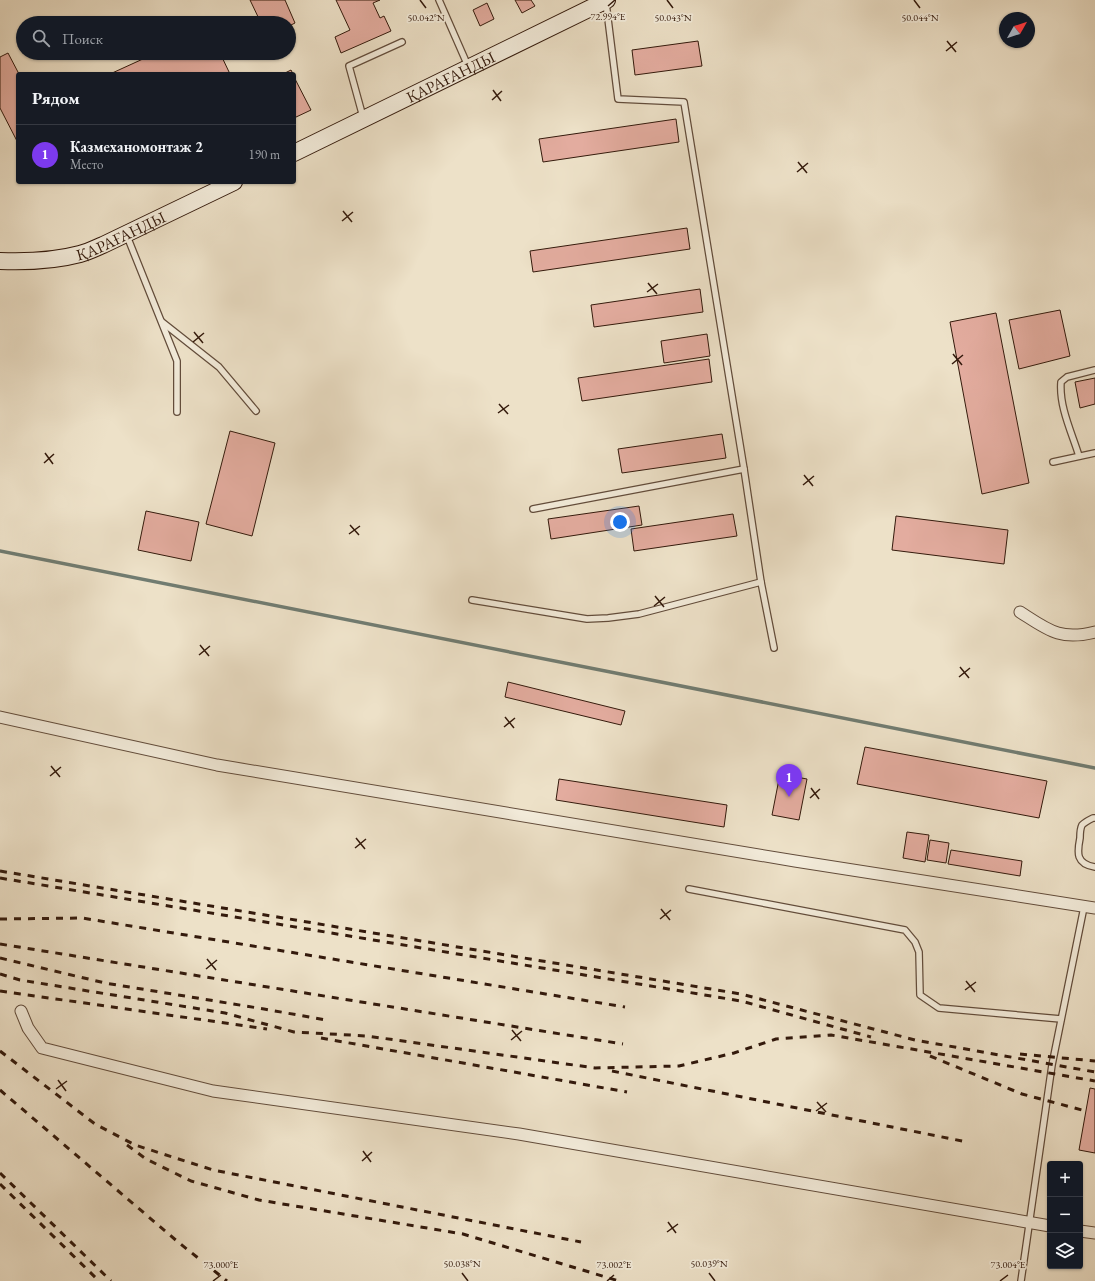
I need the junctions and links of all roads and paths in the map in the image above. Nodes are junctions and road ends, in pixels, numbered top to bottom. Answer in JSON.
{"nodes":[{"id":1,"x":439,"y":0,"type":"edge"},
{"id":2,"x":607,"y":0,"type":"edge"},
{"id":3,"x":402,"y":42,"type":"dead end"},
{"id":4,"x":469,"y":67,"type":"junction"},
{"id":5,"x":364,"y":120,"type":"junction"},
{"id":6,"x":296,"y":152,"type":"edge"},
{"id":7,"x":230,"y":184,"type":"edge"},
{"id":8,"x":126,"y":234,"type":"junction"},
{"id":9,"x":0,"y":261,"type":"edge"},
{"id":10,"x":160,"y":320,"type":"junction"},
{"id":11,"x":1095,"y":370,"type":"edge"},
{"id":12,"x":256,"y":411,"type":"dead end"},
{"id":13,"x":177,"y":412,"type":"dead end"},
{"id":14,"x":1095,"y":452,"type":"edge"},
{"id":15,"x":1079,"y":456,"type":"junction"},
{"id":16,"x":1053,"y":462,"type":"dead end"},
{"id":17,"x":744,"y":469,"type":"junction"},
{"id":18,"x":533,"y":509,"type":"dead end"},
{"id":19,"x":761,"y":582,"type":"junction"},
{"id":20,"x":472,"y":600,"type":"dead end"},
{"id":21,"x":1020,"y":612,"type":"dead end"},
{"id":22,"x":1095,"y":632,"type":"edge"},
{"id":23,"x":774,"y":648,"type":"dead end"},
{"id":24,"x":0,"y":717,"type":"edge"},
{"id":25,"x":1095,"y":818,"type":"edge"},
{"id":26,"x":1095,"y":867,"type":"edge"},
{"id":27,"x":689,"y":889,"type":"dead end"},
{"id":28,"x":1084,"y":907,"type":"junction"},
{"id":29,"x":1095,"y":908,"type":"edge"},
{"id":30,"x":21,"y":1011,"type":"dead end"},
{"id":31,"x":1061,"y":1019,"type":"junction"},
{"id":32,"x":1029,"y":1222,"type":"junction"},
{"id":33,"x":1047,"y":1225,"type":"edge"},
{"id":34,"x":1083,"y":1231,"type":"edge"},
{"id":35,"x":1095,"y":1233,"type":"edge"},
{"id":36,"x":1021,"y":1281,"type":"edge"}],
"edges":[{"from":1,"to":4,"type":"lane"},
{"from":2,"to":4,"type":"main road","name":"ҚАРАҒАНДЫ"},
{"from":2,"to":17,"type":"lane"},
{"from":3,"to":5,"type":"lane"},
{"from":4,"to":5,"type":"main road","name":"ҚАРАҒАНДЫ"},
{"from":5,"to":6,"type":"main road","name":"ҚАРАҒАНДЫ"},
{"from":7,"to":8,"type":"main road","name":"ҚАРАҒАНДЫ"},
{"from":8,"to":9,"type":"main road","name":"ҚАРАҒАНДЫ"},
{"from":8,"to":10,"type":"lane"},
{"from":10,"to":12,"type":"lane"},
{"from":10,"to":13,"type":"lane"},
{"from":11,"to":15,"type":"lane"},
{"from":14,"to":15,"type":"lane"},
{"from":15,"to":16,"type":"lane"},
{"from":17,"to":18,"type":"lane"},
{"from":17,"to":19,"type":"lane"},
{"from":19,"to":20,"type":"lane"},
{"from":19,"to":23,"type":"lane"},
{"from":21,"to":22,"type":"street"},
{"from":24,"to":28,"type":"street"},
{"from":25,"to":26,"type":"lane"},
{"from":27,"to":31,"type":"lane"},
{"from":28,"to":29,"type":"street"},
{"from":28,"to":31,"type":"lane"},
{"from":30,"to":32,"type":"street"},
{"from":31,"to":32,"type":"lane"},
{"from":32,"to":33,"type":"street"},
{"from":32,"to":36,"type":"lane"},
{"from":34,"to":35,"type":"street"}]}
